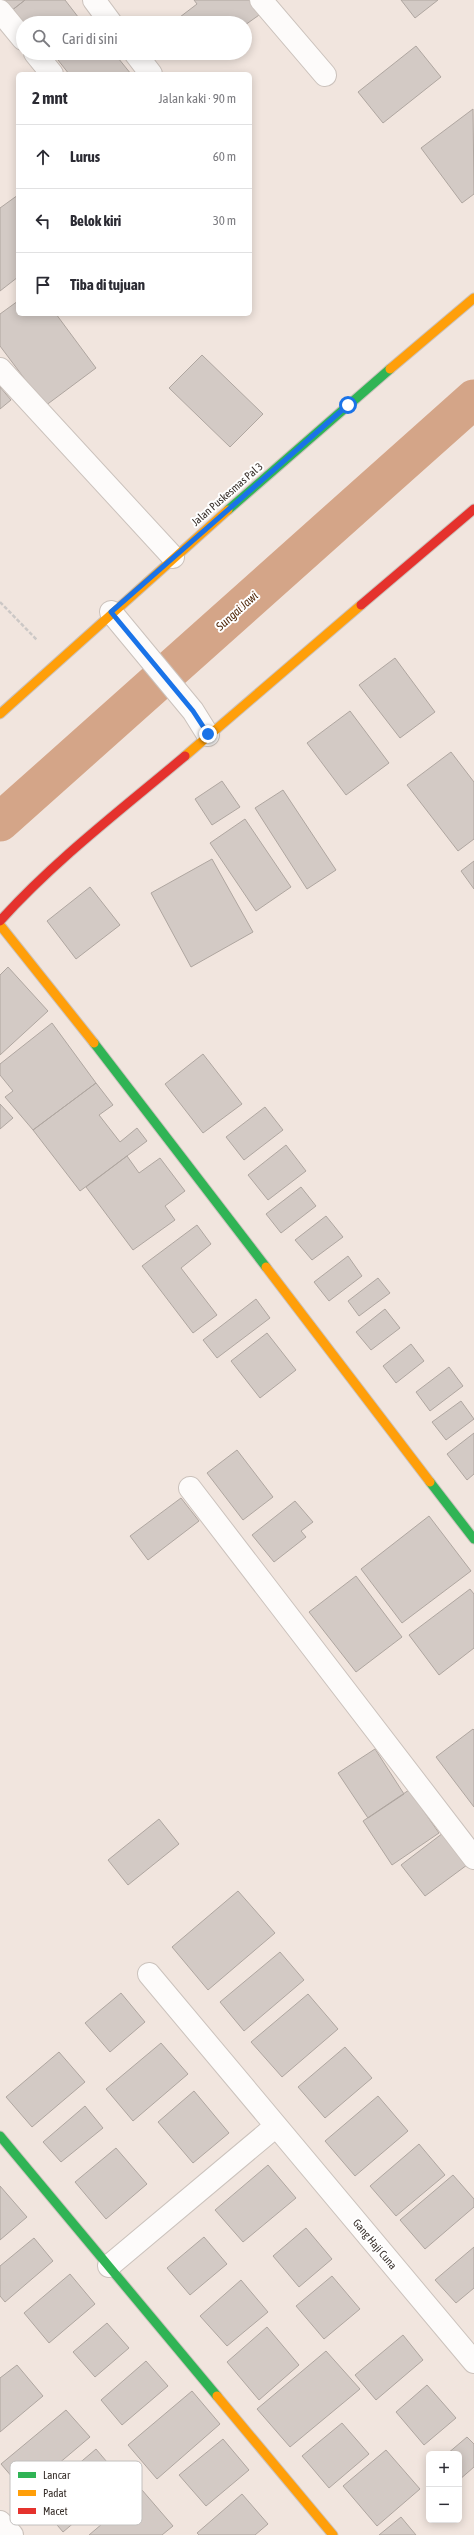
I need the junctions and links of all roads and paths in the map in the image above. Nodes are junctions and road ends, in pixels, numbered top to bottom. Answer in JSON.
{"nodes":[{"id":1,"x":94,"y":0,"type":"edge"},
{"id":2,"x":261,"y":0,"type":"edge"},
{"id":3,"x":0,"y":11,"type":"edge"},
{"id":4,"x":106,"y":16,"type":"edge"},
{"id":5,"x":16,"y":30,"type":"edge"},
{"id":6,"x":41,"y":60,"type":"edge"},
{"id":7,"x":140,"y":60,"type":"edge"},
{"id":8,"x":50,"y":72,"type":"edge"},
{"id":9,"x":149,"y":72,"type":"edge"},
{"id":10,"x":325,"y":75,"type":"dead end"},
{"id":11,"x":474,"y":298,"type":"edge"},
{"id":12,"x":0,"y":369,"type":"edge"},
{"id":13,"x":474,"y":509,"type":"edge"},
{"id":14,"x":173,"y":557,"type":"junction"},
{"id":15,"x":0,"y":602,"type":"edge"},
{"id":16,"x":111,"y":612,"type":"junction"},
{"id":17,"x":58,"y":661,"type":"junction"},
{"id":18,"x":0,"y":714,"type":"edge"},
{"id":19,"x":208,"y":734,"type":"junction"},
{"id":20,"x":0,"y":921,"type":"edge"},
{"id":21,"x":0,"y":925,"type":"edge"},
{"id":22,"x":190,"y":1488,"type":"dead end"},
{"id":23,"x":474,"y":1539,"type":"edge"},
{"id":24,"x":474,"y":1858,"type":"edge"},
{"id":25,"x":150,"y":1974,"type":"dead end"},
{"id":26,"x":276,"y":2126,"type":"junction"},
{"id":27,"x":0,"y":2136,"type":"edge"},
{"id":28,"x":109,"y":2266,"type":"junction"},
{"id":29,"x":474,"y":2362,"type":"edge"},
{"id":30,"x":0,"y":2522,"type":"edge"},
{"id":31,"x":12,"y":2535,"type":"edge"},
{"id":32,"x":333,"y":2535,"type":"edge"}],
"edges":[{"from":1,"to":4,"type":"street"},
{"from":2,"to":10,"type":"street"},
{"from":3,"to":5,"type":"street"},
{"from":6,"to":8,"type":"street"},
{"from":7,"to":9,"type":"street"},
{"from":11,"to":14,"type":"street","name":"Jalan Puskesmas Pal 3"},
{"from":12,"to":14,"type":"street"},
{"from":13,"to":19,"type":"street"},
{"from":14,"to":16,"type":"street","name":"Jalan Puskesmas Pal 3"},
{"from":15,"to":17,"type":"path"},
{"from":16,"to":17,"type":"street","name":"Jalan Puskesmas Pal 3"},
{"from":16,"to":19,"type":"street"},
{"from":17,"to":18,"type":"street","name":"Jalan Puskesmas Pal 3"},
{"from":19,"to":20,"type":"street"},
{"from":21,"to":23,"type":"street"},
{"from":22,"to":24,"type":"street"},
{"from":25,"to":26,"type":"street","name":"Gang Haji Cuna"},
{"from":26,"to":28,"type":"street"},
{"from":26,"to":29,"type":"street","name":"Gang Haji Cuna"},
{"from":27,"to":28,"type":"street"},
{"from":28,"to":32,"type":"street"},
{"from":30,"to":31,"type":"street"}]}
